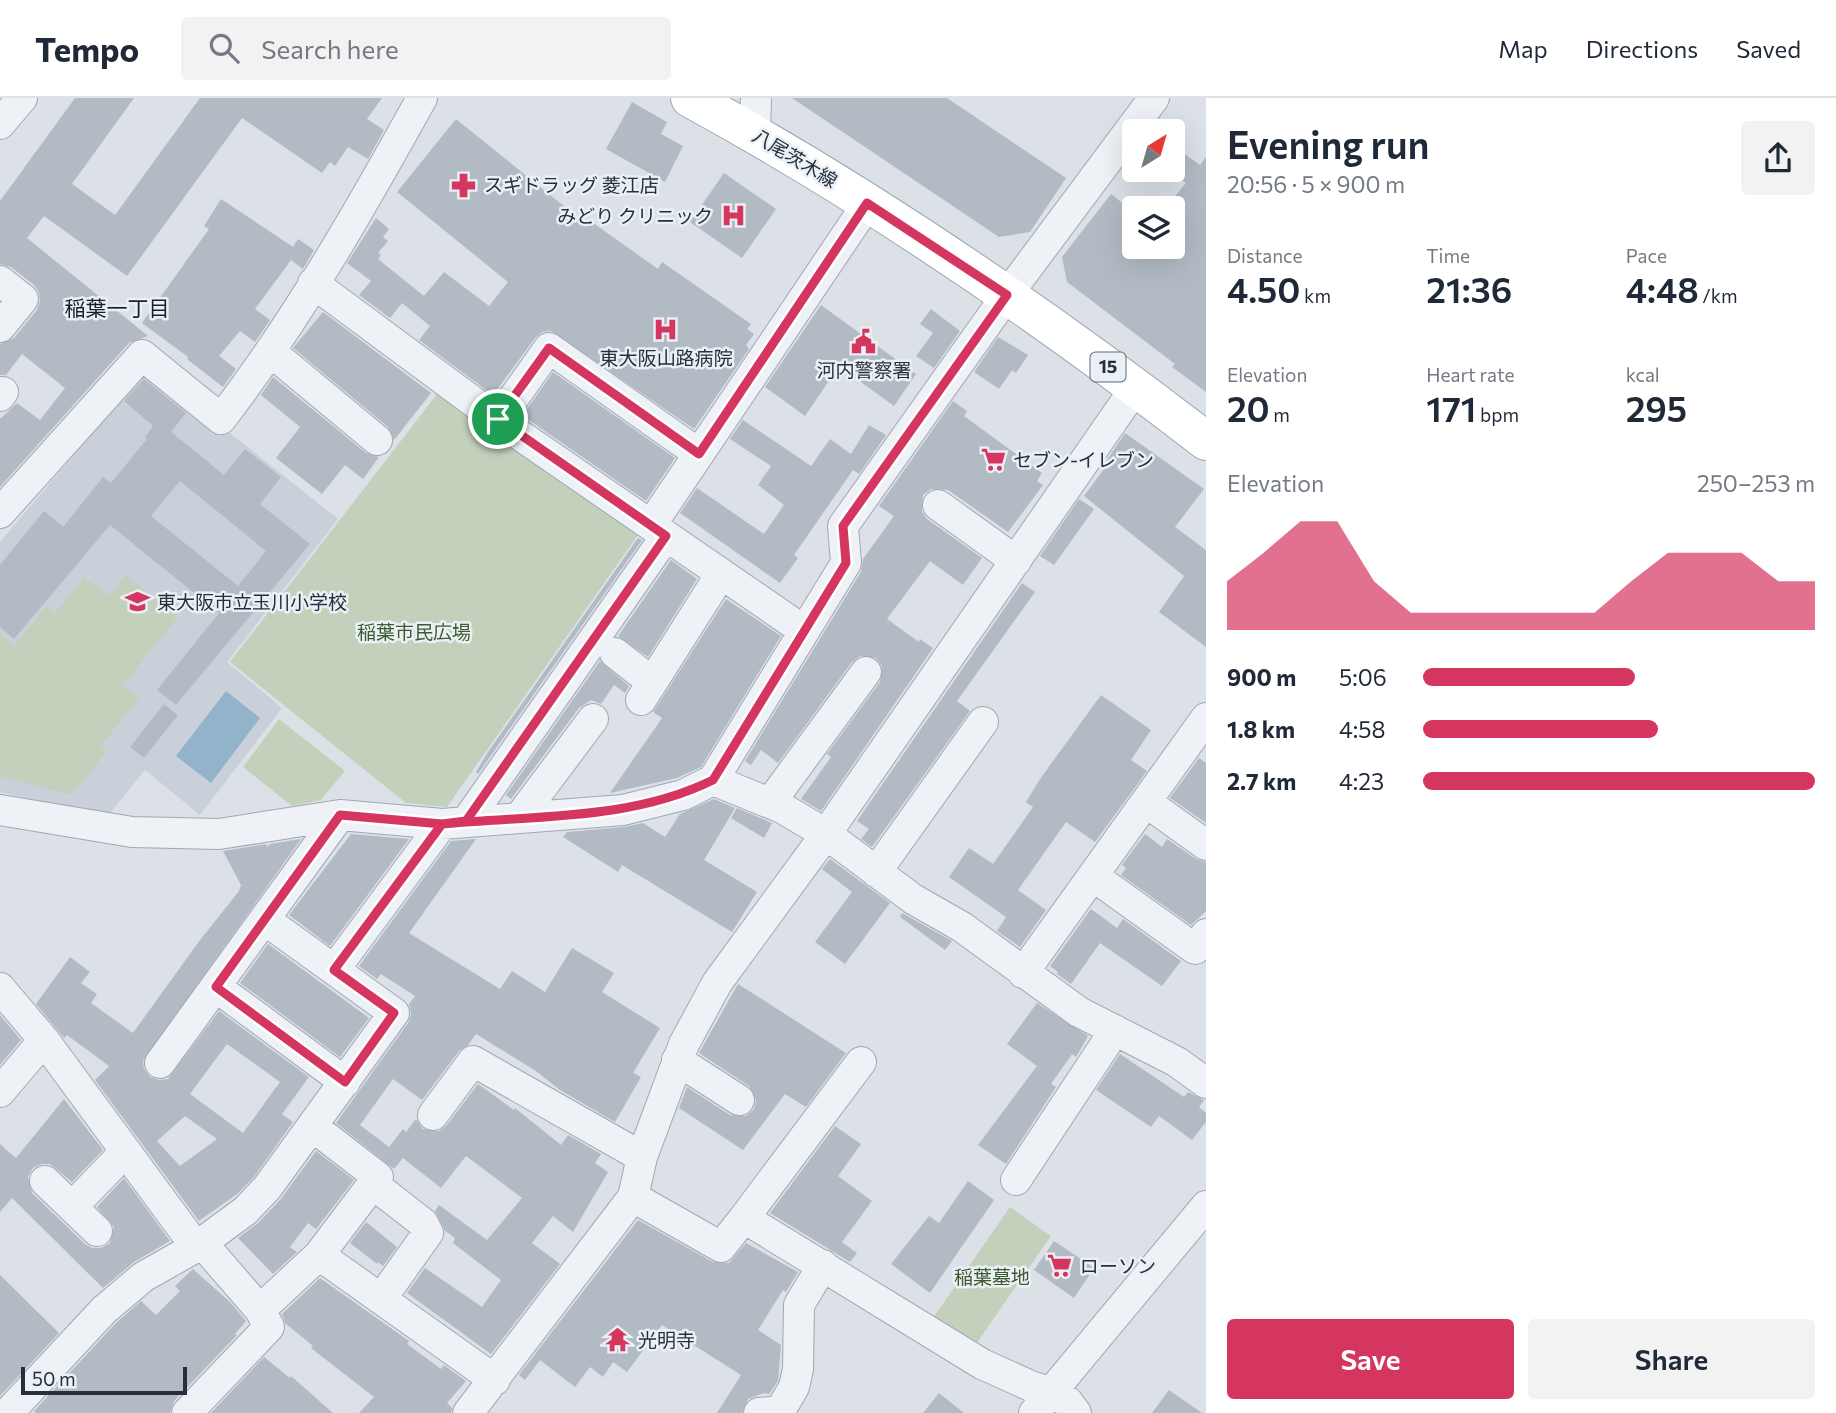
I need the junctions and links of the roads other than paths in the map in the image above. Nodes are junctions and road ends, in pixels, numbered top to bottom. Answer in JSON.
{"nodes":[{"id":1,"x":22,"y":98,"type":"edge"},
{"id":2,"x":422,"y":98,"type":"edge"},
{"id":3,"x":690,"y":98,"type":"edge"},
{"id":4,"x":1154,"y":98,"type":"edge"},
{"id":5,"x":756,"y":116,"type":"edge"},
{"id":6,"x":0,"y":124,"type":"edge"},
{"id":7,"x":867,"y":203,"type":"junction"},
{"id":8,"x":0,"y":281,"type":"edge"},
{"id":9,"x":313,"y":283,"type":"junction"},
{"id":10,"x":1007,"y":295,"type":"junction"},
{"id":11,"x":0,"y":327,"type":"edge"},
{"id":12,"x":271,"y":352,"type":"junction"},
{"id":13,"x":1136,"y":387,"type":"junction"},
{"id":14,"x":498,"y":419,"type":"junction"},
{"id":15,"x":377,"y":440,"type":"dead end"},
{"id":16,"x":1206,"y":441,"type":"edge"},
{"id":17,"x":699,"y":454,"type":"junction"},
{"id":18,"x":938,"y":505,"type":"dead end"},
{"id":19,"x":0,"y":513,"type":"edge"},
{"id":20,"x":658,"y":531,"type":"junction"},
{"id":21,"x":1016,"y":561,"type":"junction"},
{"id":22,"x":721,"y":574,"type":"junction"},
{"id":23,"x":803,"y":630,"type":"junction"},
{"id":24,"x":615,"y":653,"type":"dead end"},
{"id":25,"x":866,"y":672,"type":"dead end"},
{"id":26,"x":593,"y":719,"type":"dead end"},
{"id":27,"x":984,"y":722,"type":"dead end"},
{"id":28,"x":1201,"y":736,"type":"edge"},
{"id":29,"x":713,"y":780,"type":"junction"},
{"id":30,"x":1146,"y":802,"type":"junction"},
{"id":31,"x":770,"y":803,"type":"junction"},
{"id":32,"x":0,"y":810,"type":"edge"},
{"id":33,"x":340,"y":815,"type":"junction"},
{"id":34,"x":519,"y":818,"type":"junction"},
{"id":35,"x":454,"y":823,"type":"junction"},
{"id":36,"x":826,"y":834,"type":"junction"},
{"id":37,"x":1206,"y":845,"type":"edge"},
{"id":38,"x":876,"y":872,"type":"junction"},
{"id":39,"x":1093,"y":876,"type":"junction"},
{"id":40,"x":265,"y":920,"type":"junction"},
{"id":41,"x":1206,"y":934,"type":"edge"},
{"id":42,"x":334,"y":970,"type":"junction"},
{"id":43,"x":1023,"y":973,"type":"junction"},
{"id":44,"x":216,"y":987,"type":"junction"},
{"id":45,"x":0,"y":988,"type":"edge"},
{"id":46,"x":1115,"y":1030,"type":"junction"},
{"id":47,"x":44,"y":1040,"type":"junction"},
{"id":48,"x":677,"y":1060,"type":"junction"},
{"id":49,"x":861,"y":1062,"type":"dead end"},
{"id":50,"x":160,"y":1063,"type":"dead end"},
{"id":51,"x":345,"y":1082,"type":"junction"},
{"id":52,"x":1206,"y":1083,"type":"edge"},
{"id":53,"x":0,"y":1092,"type":"edge"},
{"id":54,"x":739,"y":1100,"type":"dead end"},
{"id":55,"x":433,"y":1115,"type":"dead end"},
{"id":56,"x":312,"y":1126,"type":"junction"},
{"id":57,"x":125,"y":1152,"type":"junction"},
{"id":58,"x":642,"y":1157,"type":"junction"},
{"id":59,"x":1016,"y":1180,"type":"dead end"},
{"id":60,"x":45,"y":1181,"type":"dead end"},
{"id":61,"x":373,"y":1184,"type":"junction"},
{"id":62,"x":633,"y":1197,"type":"junction"},
{"id":63,"x":1206,"y":1206,"type":"edge"},
{"id":64,"x":72,"y":1207,"type":"junction"},
{"id":65,"x":744,"y":1218,"type":"junction"},
{"id":66,"x":97,"y":1231,"type":"dead end"},
{"id":67,"x":199,"y":1245,"type":"junction"},
{"id":68,"x":319,"y":1255,"type":"junction"},
{"id":69,"x":823,"y":1265,"type":"junction"},
{"id":70,"x":381,"y":1299,"type":"junction"},
{"id":71,"x":260,"y":1310,"type":"junction"},
{"id":72,"x":495,"y":1380,"type":"junction"},
{"id":73,"x":1043,"y":1402,"type":"edge"},
{"id":74,"x":8,"y":1413,"type":"edge"},
{"id":75,"x":187,"y":1413,"type":"edge"},
{"id":76,"x":468,"y":1413,"type":"edge"},
{"id":77,"x":759,"y":1413,"type":"edge"},
{"id":78,"x":1076,"y":1413,"type":"edge"}],
"edges":[{"from":1,"to":6,"type":"street"},
{"from":2,"to":9,"type":"street"},
{"from":3,"to":5,"type":"main road","name":"八尾茨木線","number":"15"},
{"from":4,"to":10,"type":"street"},
{"from":5,"to":7,"type":"main road","name":"八尾茨木線","number":"15"},
{"from":7,"to":10,"type":"main road","name":"八尾茨木線","number":"15"},
{"from":7,"to":17,"type":"street"},
{"from":8,"to":11,"type":"street"},
{"from":9,"to":12,"type":"street"},
{"from":9,"to":14,"type":"street"},
{"from":10,"to":13,"type":"main road","name":"八尾茨木線","number":"15"},
{"from":10,"to":23,"type":"street"},
{"from":12,"to":15,"type":"street"},
{"from":12,"to":19,"type":"street"},
{"from":13,"to":16,"type":"main road","name":"八尾茨木線","number":"15"},
{"from":13,"to":21,"type":"street"},
{"from":14,"to":17,"type":"street"},
{"from":14,"to":20,"type":"street"},
{"from":17,"to":20,"type":"street"},
{"from":18,"to":21,"type":"street"},
{"from":20,"to":22,"type":"street"},
{"from":20,"to":35,"type":"street"},
{"from":21,"to":36,"type":"street"},
{"from":22,"to":23,"type":"street"},
{"from":22,"to":24,"type":"street"},
{"from":23,"to":29,"type":"street"},
{"from":25,"to":31,"type":"street"},
{"from":26,"to":34,"type":"street"},
{"from":27,"to":38,"type":"street"},
{"from":28,"to":30,"type":"street"},
{"from":29,"to":31,"type":"street"},
{"from":29,"to":34,"type":"street"},
{"from":30,"to":37,"type":"street"},
{"from":30,"to":39,"type":"street"},
{"from":31,"to":36,"type":"street"},
{"from":32,"to":33,"type":"street"},
{"from":33,"to":35,"type":"street"},
{"from":33,"to":40,"type":"street"},
{"from":34,"to":35,"type":"street"},
{"from":35,"to":42,"type":"street"},
{"from":36,"to":38,"type":"street"},
{"from":36,"to":48,"type":"street"},
{"from":38,"to":43,"type":"street"},
{"from":39,"to":41,"type":"street"},
{"from":39,"to":43,"type":"street"},
{"from":40,"to":42,"type":"street"},
{"from":40,"to":44,"type":"street"},
{"from":42,"to":51,"type":"street"},
{"from":43,"to":46,"type":"street"},
{"from":44,"to":50,"type":"street"},
{"from":44,"to":51,"type":"street"},
{"from":45,"to":47,"type":"street"},
{"from":46,"to":52,"type":"street"},
{"from":46,"to":59,"type":"street"},
{"from":47,"to":53,"type":"street"},
{"from":47,"to":57,"type":"street"},
{"from":48,"to":54,"type":"street"},
{"from":48,"to":58,"type":"street"},
{"from":49,"to":65,"type":"street"},
{"from":51,"to":56,"type":"street"},
{"from":55,"to":58,"type":"street"},
{"from":56,"to":61,"type":"street"},
{"from":56,"to":67,"type":"street"},
{"from":57,"to":64,"type":"street"},
{"from":57,"to":67,"type":"street"},
{"from":58,"to":62,"type":"street"},
{"from":60,"to":64,"type":"street"},
{"from":61,"to":68,"type":"street"},
{"from":61,"to":70,"type":"street"},
{"from":62,"to":65,"type":"street"},
{"from":62,"to":72,"type":"street"},
{"from":63,"to":73,"type":"street"},
{"from":64,"to":66,"type":"street"},
{"from":65,"to":69,"type":"street"},
{"from":67,"to":71,"type":"street"},
{"from":67,"to":74,"type":"street"},
{"from":68,"to":70,"type":"street"},
{"from":68,"to":71,"type":"street"},
{"from":69,"to":73,"type":"street"},
{"from":69,"to":77,"type":"street"},
{"from":70,"to":72,"type":"street"},
{"from":71,"to":75,"type":"street"},
{"from":72,"to":76,"type":"street"},
{"from":73,"to":78,"type":"street"}]}
